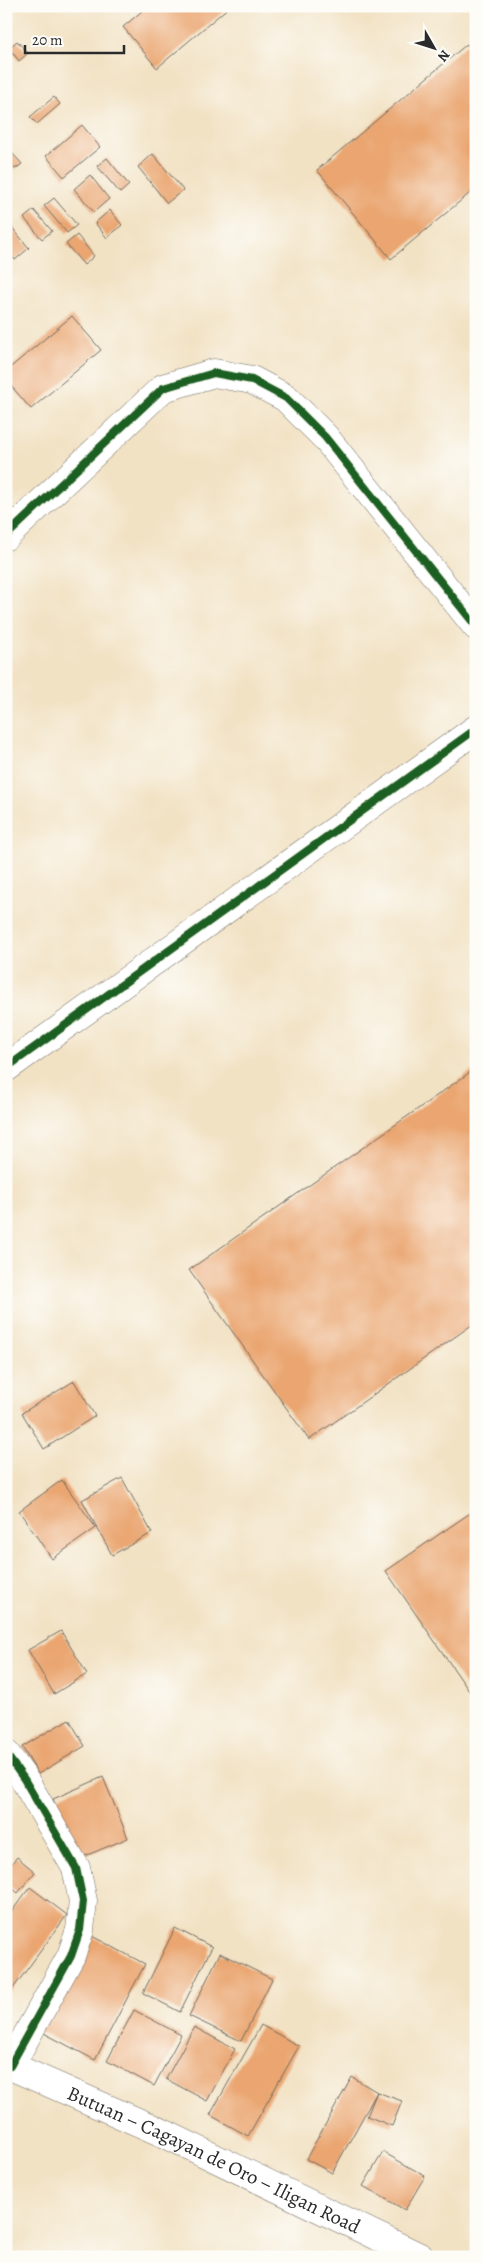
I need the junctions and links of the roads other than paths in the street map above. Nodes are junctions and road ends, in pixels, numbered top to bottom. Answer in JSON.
{"nodes":[{"id":1,"x":6,"y":536,"type":"edge"},
{"id":2,"x":476,"y":626,"type":"edge"},
{"id":3,"x":476,"y":729,"type":"edge"},
{"id":4,"x":6,"y":1068,"type":"edge"},
{"id":5,"x":6,"y":1754,"type":"edge"},
{"id":6,"x":8,"y":2065,"type":"edge"},
{"id":7,"x":420,"y":2257,"type":"edge"}],
"edges":[{"from":1,"to":2,"type":"main road"},
{"from":3,"to":4,"type":"main road"},
{"from":5,"to":6,"type":"main road"},
{"from":6,"to":7,"type":"main road","name":"Butuan – Cagayan de Oro – Iligan Road"}]}
